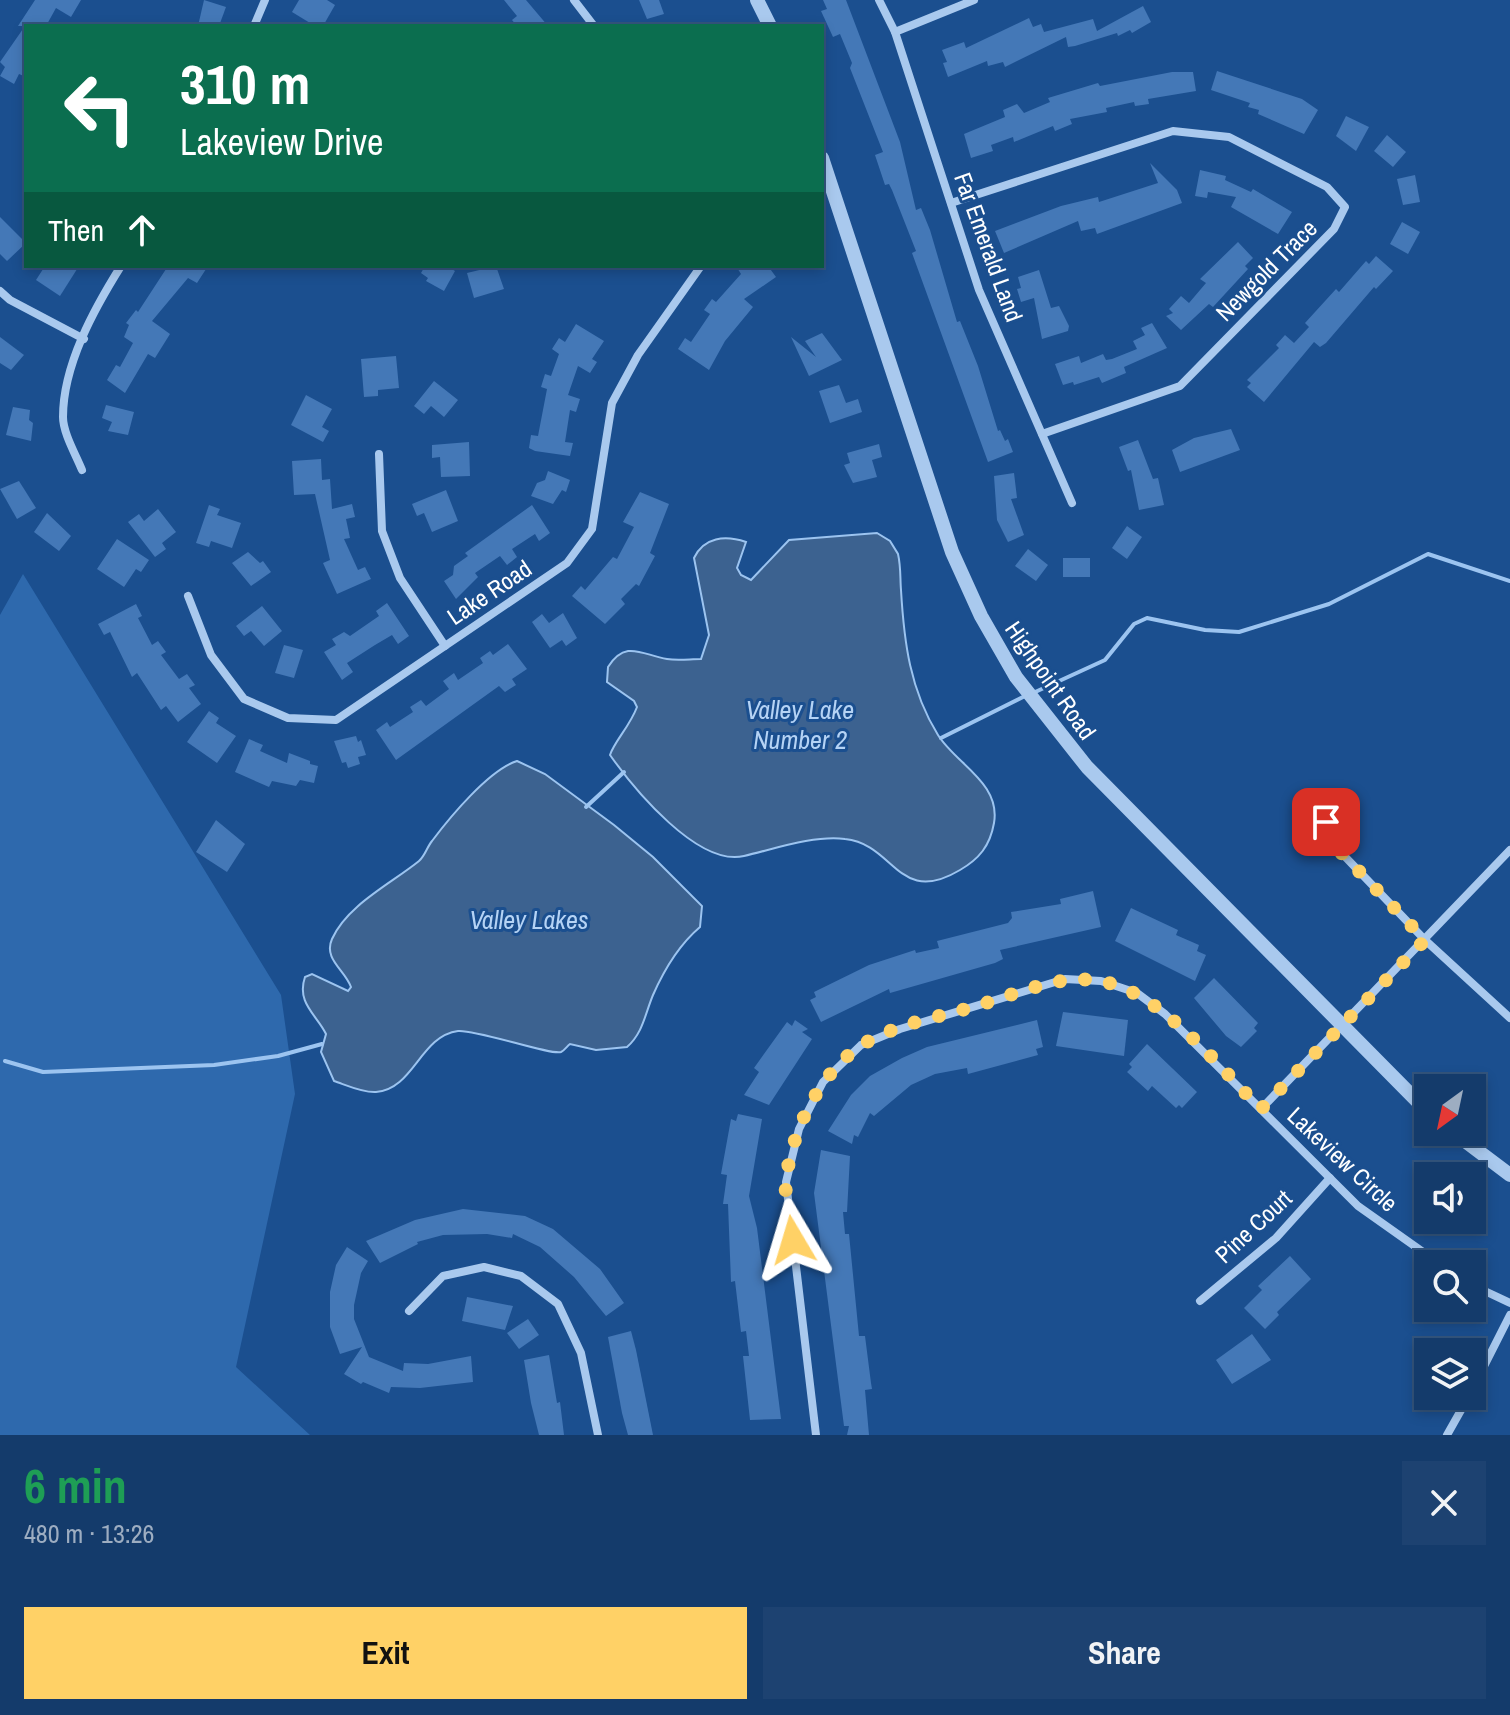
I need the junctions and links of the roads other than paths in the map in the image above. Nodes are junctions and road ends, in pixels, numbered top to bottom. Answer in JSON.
{"nodes":[{"id":1,"x":265,"y":0,"type":"edge"},
{"id":2,"x":574,"y":0,"type":"edge"},
{"id":3,"x":757,"y":0,"type":"edge"},
{"id":4,"x":879,"y":0,"type":"edge"},
{"id":5,"x":974,"y":0,"type":"edge"},
{"id":6,"x":255,"y":24,"type":"edge"},
{"id":7,"x":592,"y":24,"type":"edge"},
{"id":8,"x":769,"y":24,"type":"edge"},
{"id":9,"x":895,"y":32,"type":"junction"},
{"id":10,"x":824,"y":171,"type":"edge"},
{"id":11,"x":828,"y":197,"type":"edge"},
{"id":12,"x":951,"y":203,"type":"junction"},
{"id":13,"x":120,"y":268,"type":"edge"},
{"id":14,"x":700,"y":268,"type":"edge"},
{"id":15,"x":0,"y":291,"type":"edge"},
{"id":16,"x":84,"y":339,"type":"junction"},
{"id":17,"x":1042,"y":434,"type":"junction"},
{"id":18,"x":379,"y":454,"type":"dead end"},
{"id":19,"x":82,"y":470,"type":"dead end"},
{"id":20,"x":1072,"y":503,"type":"dead end"},
{"id":21,"x":188,"y":596,"type":"dead end"},
{"id":22,"x":445,"y":646,"type":"junction"},
{"id":23,"x":1323,"y":804,"type":"dead end"},
{"id":24,"x":1510,"y":850,"type":"edge"},
{"id":25,"x":1425,"y":940,"type":"junction"},
{"id":26,"x":1510,"y":1018,"type":"edge"},
{"id":27,"x":1343,"y":1026,"type":"junction"},
{"id":28,"x":1414,"y":1098,"type":"edge"},
{"id":29,"x":1261,"y":1109,"type":"junction"},
{"id":30,"x":1472,"y":1146,"type":"edge"},
{"id":31,"x":1510,"y":1175,"type":"edge"},
{"id":32,"x":1330,"y":1178,"type":"junction"},
{"id":33,"x":1420,"y":1250,"type":"edge"},
{"id":34,"x":1486,"y":1292,"type":"edge"},
{"id":35,"x":1200,"y":1301,"type":"dead end"},
{"id":36,"x":1510,"y":1303,"type":"edge"},
{"id":37,"x":409,"y":1311,"type":"dead end"},
{"id":38,"x":1510,"y":1315,"type":"edge"},
{"id":39,"x":1486,"y":1362,"type":"edge"},
{"id":40,"x":1461,"y":1410,"type":"edge"},
{"id":41,"x":598,"y":1435,"type":"edge"},
{"id":42,"x":816,"y":1435,"type":"edge"},
{"id":43,"x":1447,"y":1435,"type":"edge"}],
"edges":[{"from":1,"to":6,"type":"street"},
{"from":2,"to":7,"type":"street"},
{"from":3,"to":8,"type":"street"},
{"from":4,"to":9,"type":"street","name":"Far Emerald Land"},
{"from":5,"to":9,"type":"street"},
{"from":9,"to":12,"type":"street","name":"Far Emerald Land"},
{"from":10,"to":11,"type":"street","name":"Highpoint Road"},
{"from":11,"to":27,"type":"street","name":"Highpoint Road"},
{"from":12,"to":17,"type":"street","name":"Far Emerald Land"},
{"from":12,"to":17,"type":"street","name":"Newgold Trace"},
{"from":13,"to":16,"type":"street"},
{"from":14,"to":22,"type":"street","name":"Lake Road"},
{"from":15,"to":16,"type":"street"},
{"from":16,"to":19,"type":"street"},
{"from":17,"to":20,"type":"street","name":"Far Emerald Land"},
{"from":18,"to":22,"type":"street"},
{"from":21,"to":22,"type":"street","name":"Lake Road"},
{"from":23,"to":25,"type":"street"},
{"from":24,"to":25,"type":"street"},
{"from":25,"to":26,"type":"street"},
{"from":25,"to":27,"type":"street"},
{"from":27,"to":28,"type":"street","name":"Highpoint Road"},
{"from":27,"to":29,"type":"street"},
{"from":29,"to":32,"type":"street","name":"Lakeview Circle"},
{"from":29,"to":42,"type":"street","name":"Lakeview Circle"},
{"from":30,"to":31,"type":"street"},
{"from":32,"to":33,"type":"street","name":"Lakeview Circle"},
{"from":32,"to":35,"type":"street","name":"Pine Court"},
{"from":34,"to":36,"type":"street"},
{"from":37,"to":41,"type":"street"},
{"from":38,"to":39,"type":"street"},
{"from":40,"to":43,"type":"street"}]}
